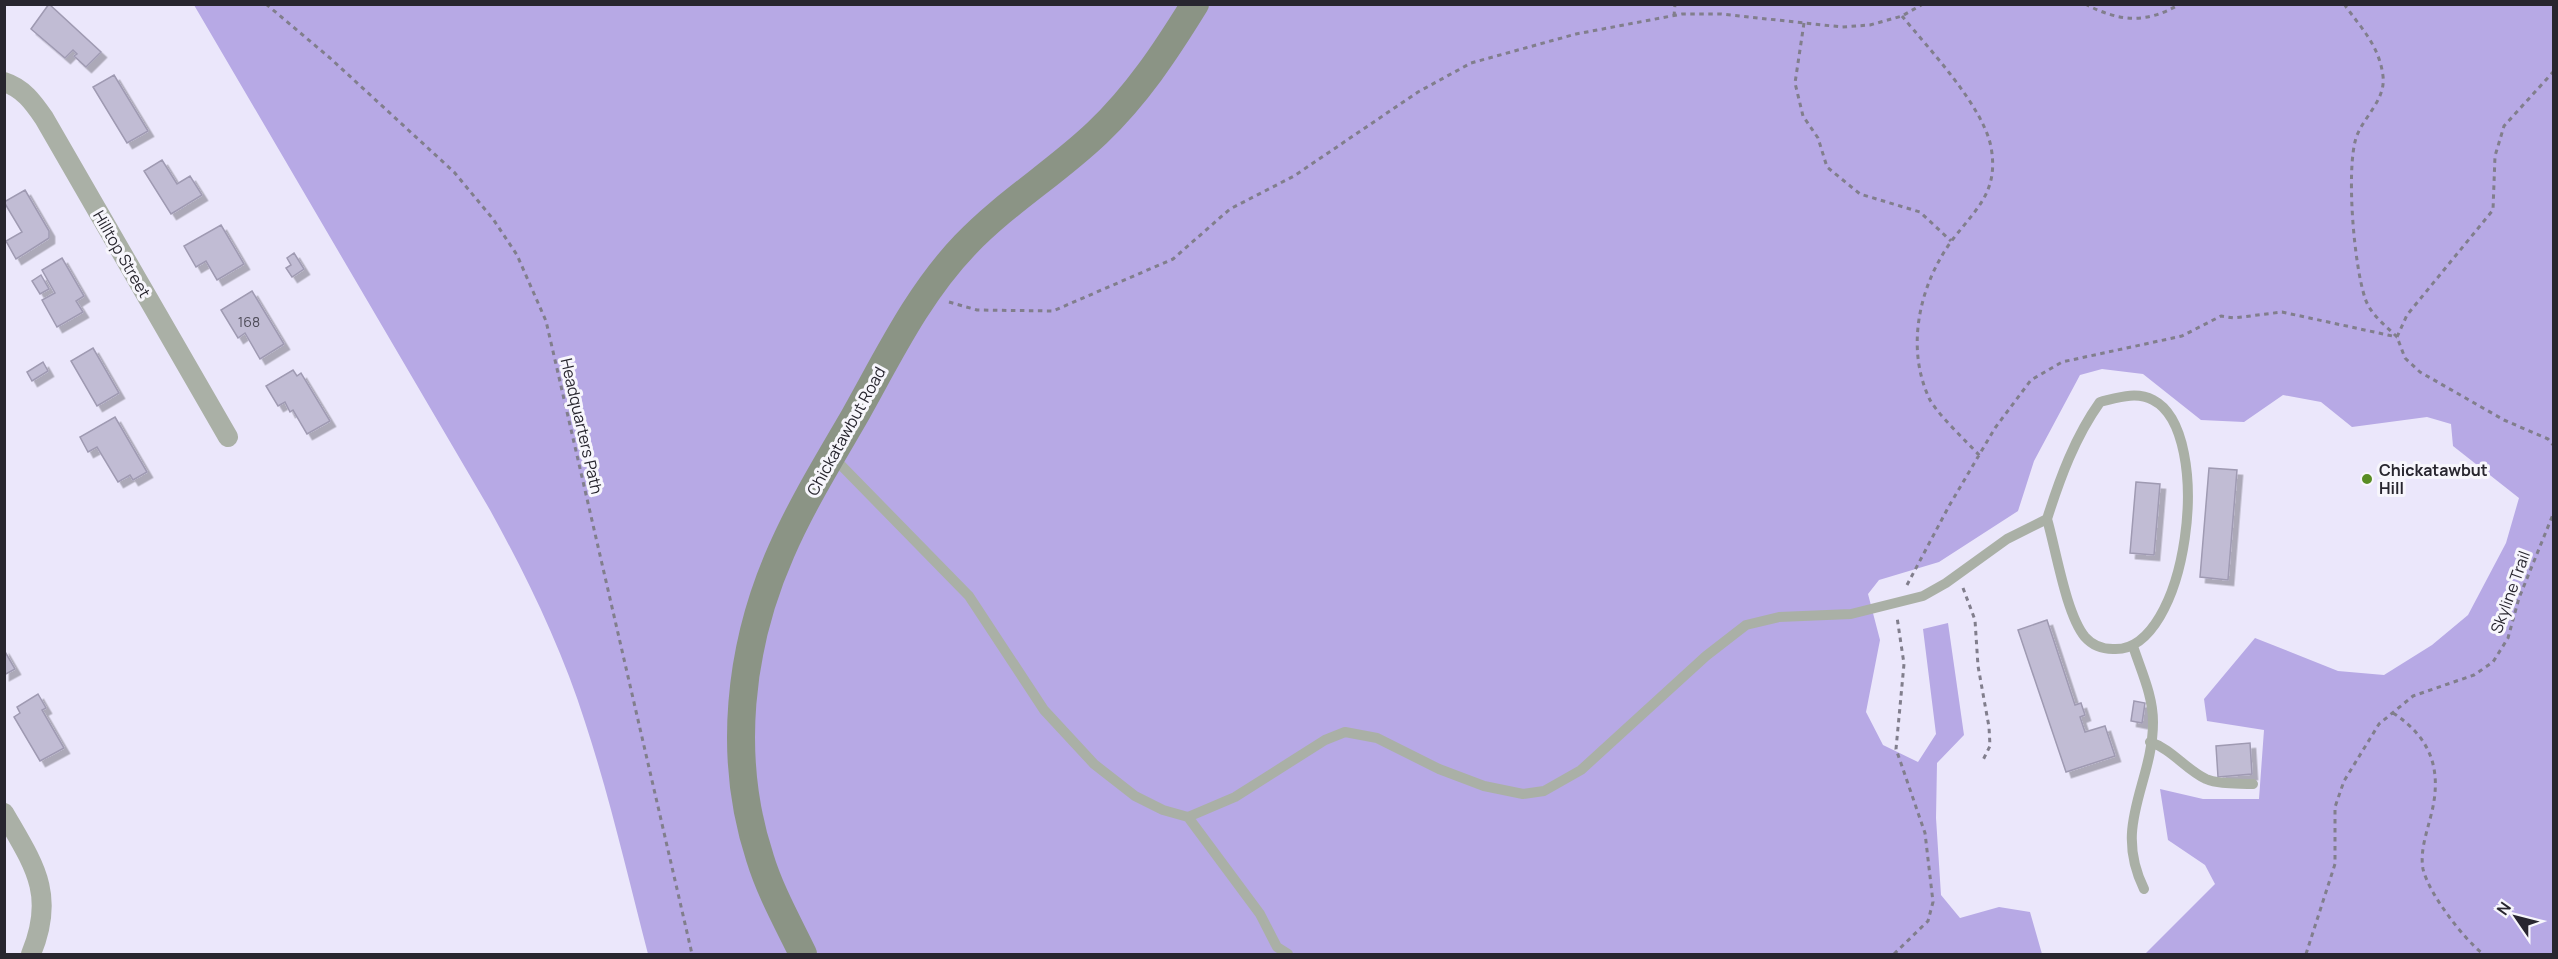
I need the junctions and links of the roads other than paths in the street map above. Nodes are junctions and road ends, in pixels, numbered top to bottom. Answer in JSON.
{"nodes":[{"id":1,"x":1195,"y":4,"type":"edge"},
{"id":2,"x":4,"y":82,"type":"edge"},
{"id":3,"x":228,"y":437,"type":"dead end"},
{"id":4,"x":831,"y":456,"type":"junction"},
{"id":5,"x":2047,"y":519,"type":"junction"},
{"id":6,"x":2133,"y":646,"type":"junction"},
{"id":7,"x":2150,"y":742,"type":"junction"},
{"id":8,"x":2253,"y":784,"type":"dead end"},
{"id":9,"x":4,"y":813,"type":"edge"},
{"id":10,"x":1188,"y":817,"type":"junction"},
{"id":11,"x":2144,"y":888,"type":"dead end"},
{"id":12,"x":31,"y":954,"type":"edge"},
{"id":13,"x":803,"y":954,"type":"edge"},
{"id":14,"x":1288,"y":954,"type":"edge"}],
"edges":[{"from":1,"to":4,"type":"main road","name":"Chickatawbut Road"},
{"from":2,"to":3,"type":"street","name":"Hilltop Street"},
{"from":4,"to":10,"type":"lane"},
{"from":4,"to":13,"type":"main road","name":"Chickatawbut Road"},
{"from":5,"to":6,"type":"lane"},
{"from":5,"to":6,"type":"lane"},
{"from":5,"to":10,"type":"lane"},
{"from":6,"to":7,"type":"lane"},
{"from":7,"to":8,"type":"lane"},
{"from":7,"to":11,"type":"lane"},
{"from":9,"to":12,"type":"street"},
{"from":10,"to":14,"type":"lane"}]}
